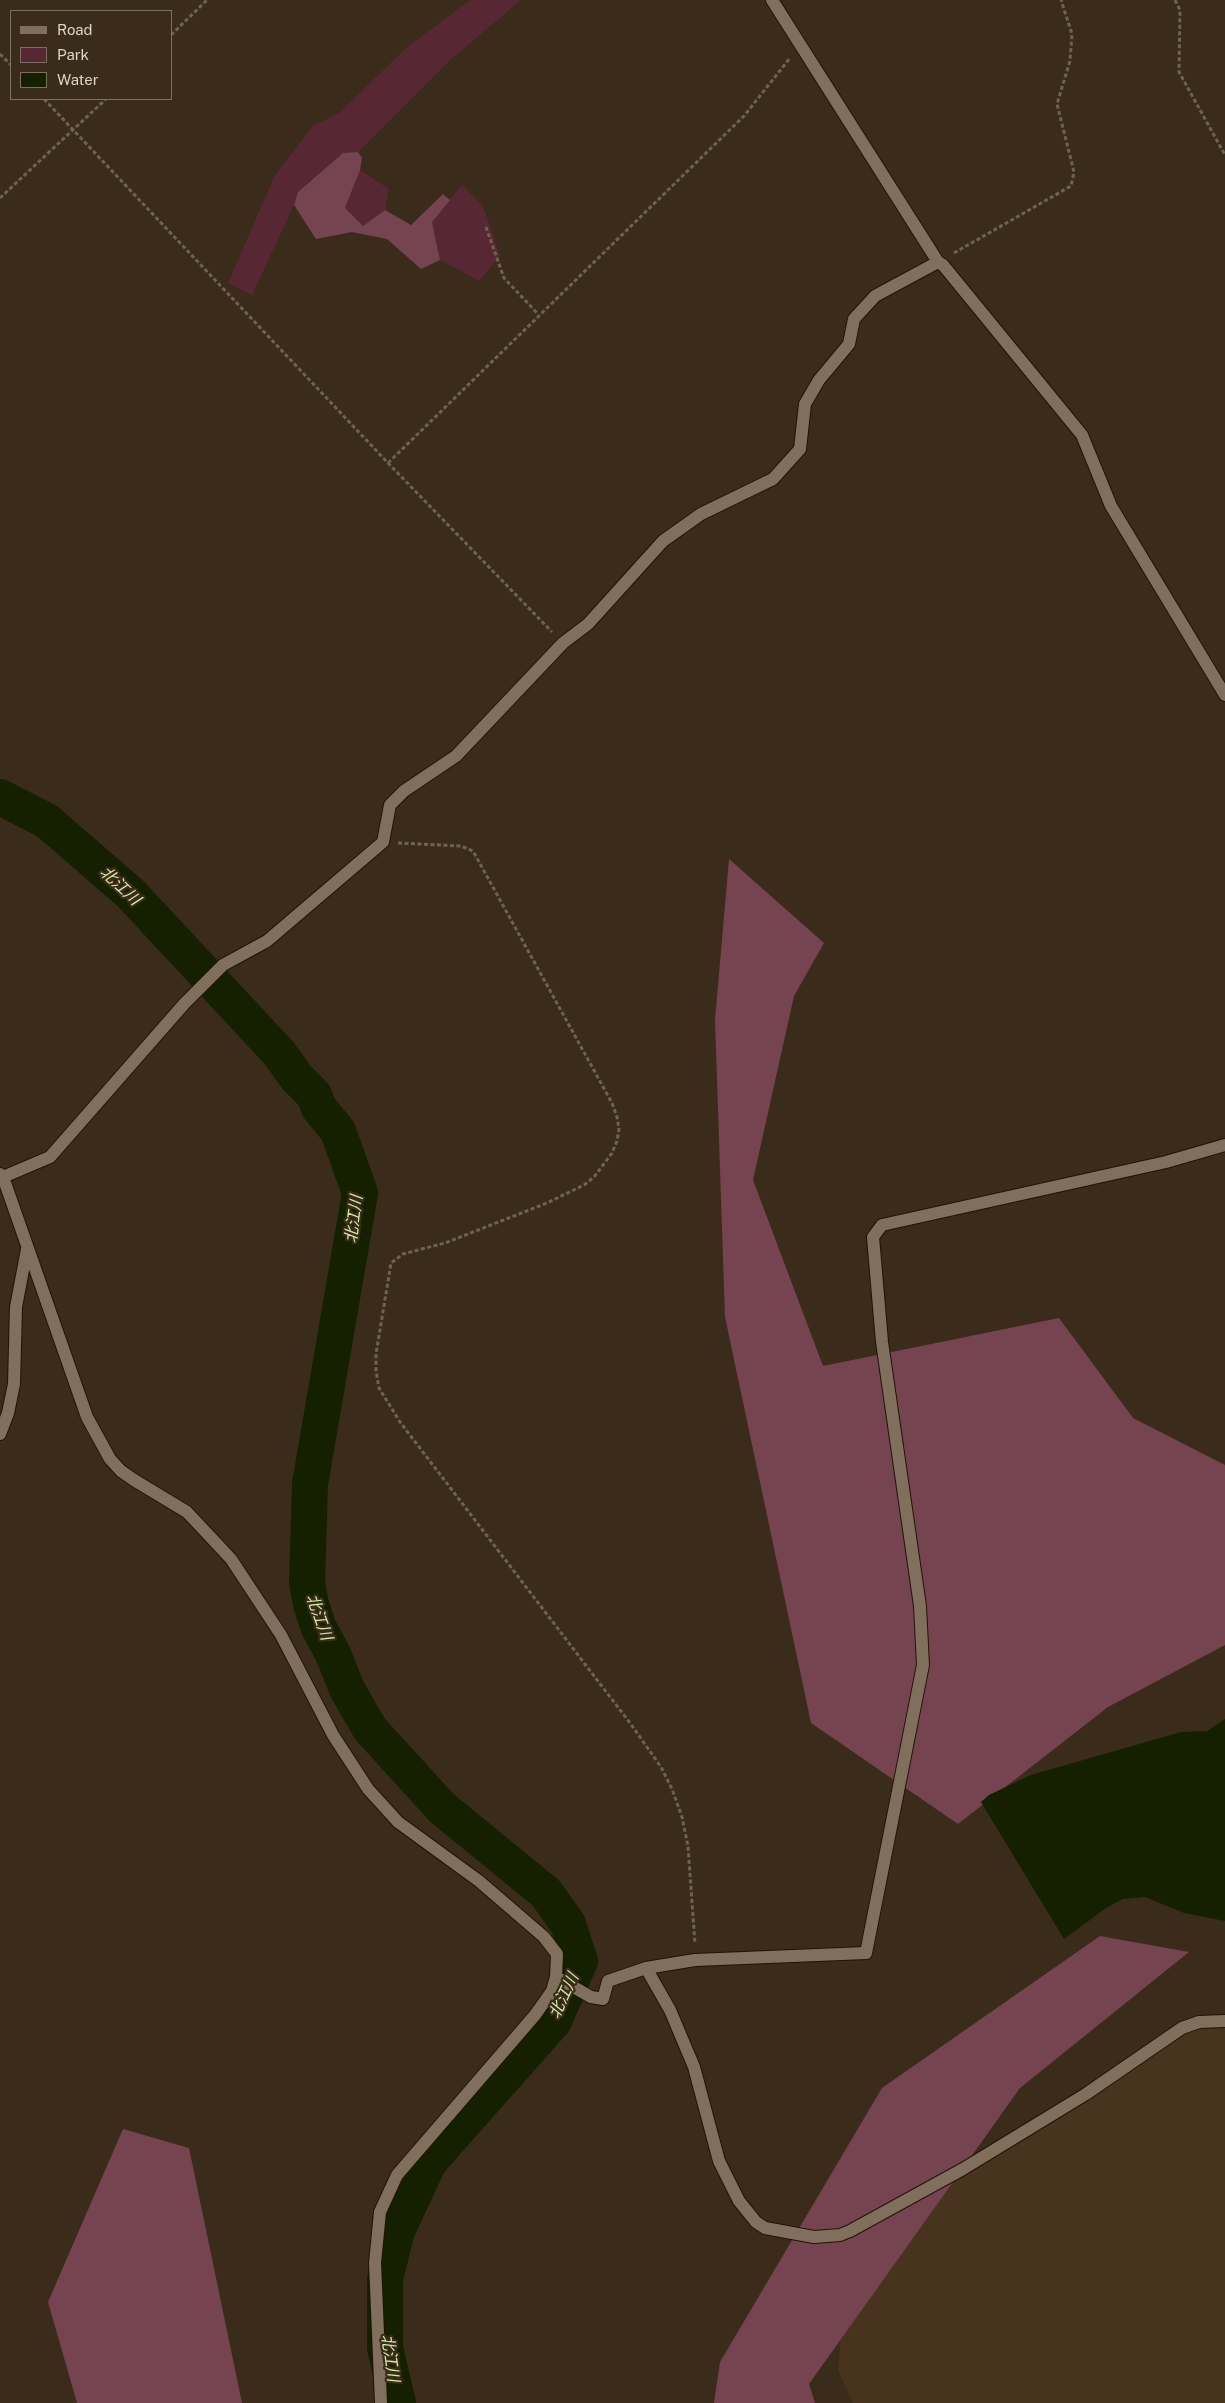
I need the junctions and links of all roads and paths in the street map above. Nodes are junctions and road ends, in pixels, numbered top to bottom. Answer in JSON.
{"nodes":[{"id":1,"x":207,"y":0,"type":"edge"},
{"id":2,"x":772,"y":0,"type":"edge"},
{"id":3,"x":1061,"y":0,"type":"edge"},
{"id":4,"x":1175,"y":0,"type":"edge"},
{"id":5,"x":172,"y":34,"type":"edge"},
{"id":6,"x":801,"y":44,"type":"junction"},
{"id":7,"x":0,"y":54,"type":"edge"},
{"id":8,"x":10,"y":64,"type":"edge"},
{"id":9,"x":45,"y":100,"type":"edge"},
{"id":10,"x":105,"y":100,"type":"edge"},
{"id":11,"x":75,"y":130,"type":"junction"},
{"id":12,"x":1225,"y":155,"type":"edge"},
{"id":13,"x":0,"y":198,"type":"edge"},
{"id":14,"x":486,"y":227,"type":"dead end"},
{"id":15,"x":938,"y":262,"type":"junction"},
{"id":16,"x":538,"y":314,"type":"junction"},
{"id":17,"x":388,"y":463,"type":"junction"},
{"id":18,"x":563,"y":643,"type":"junction"},
{"id":19,"x":1225,"y":694,"type":"edge"},
{"id":20,"x":383,"y":842,"type":"junction"},
{"id":21,"x":1225,"y":1144,"type":"edge"},
{"id":22,"x":2,"y":1175,"type":"edge"},
{"id":23,"x":27,"y":1248,"type":"junction"},
{"id":24,"x":0,"y":1434,"type":"edge"},
{"id":25,"x":695,"y":1960,"type":"junction"},
{"id":26,"x":646,"y":1968,"type":"junction"},
{"id":27,"x":556,"y":1977,"type":"junction"},
{"id":28,"x":1225,"y":2021,"type":"edge"},
{"id":29,"x":381,"y":2403,"type":"edge"}],
"edges":[{"from":1,"to":5,"type":"path"},
{"from":2,"to":6,"type":"street"},
{"from":3,"to":15,"type":"path"},
{"from":4,"to":12,"type":"path"},
{"from":6,"to":15,"type":"street"},
{"from":6,"to":16,"type":"path"},
{"from":7,"to":8,"type":"path"},
{"from":9,"to":11,"type":"path"},
{"from":10,"to":11,"type":"path"},
{"from":11,"to":13,"type":"path"},
{"from":11,"to":17,"type":"path"},
{"from":14,"to":16,"type":"path"},
{"from":15,"to":18,"type":"street"},
{"from":15,"to":19,"type":"street"},
{"from":16,"to":17,"type":"path"},
{"from":17,"to":18,"type":"path"},
{"from":18,"to":20,"type":"street"},
{"from":20,"to":22,"type":"street"},
{"from":20,"to":25,"type":"path"},
{"from":21,"to":25,"type":"street"},
{"from":22,"to":23,"type":"street"},
{"from":23,"to":24,"type":"street"},
{"from":23,"to":27,"type":"street"},
{"from":25,"to":26,"type":"street"},
{"from":26,"to":27,"type":"street"},
{"from":26,"to":28,"type":"street"},
{"from":27,"to":29,"type":"street"}]}
